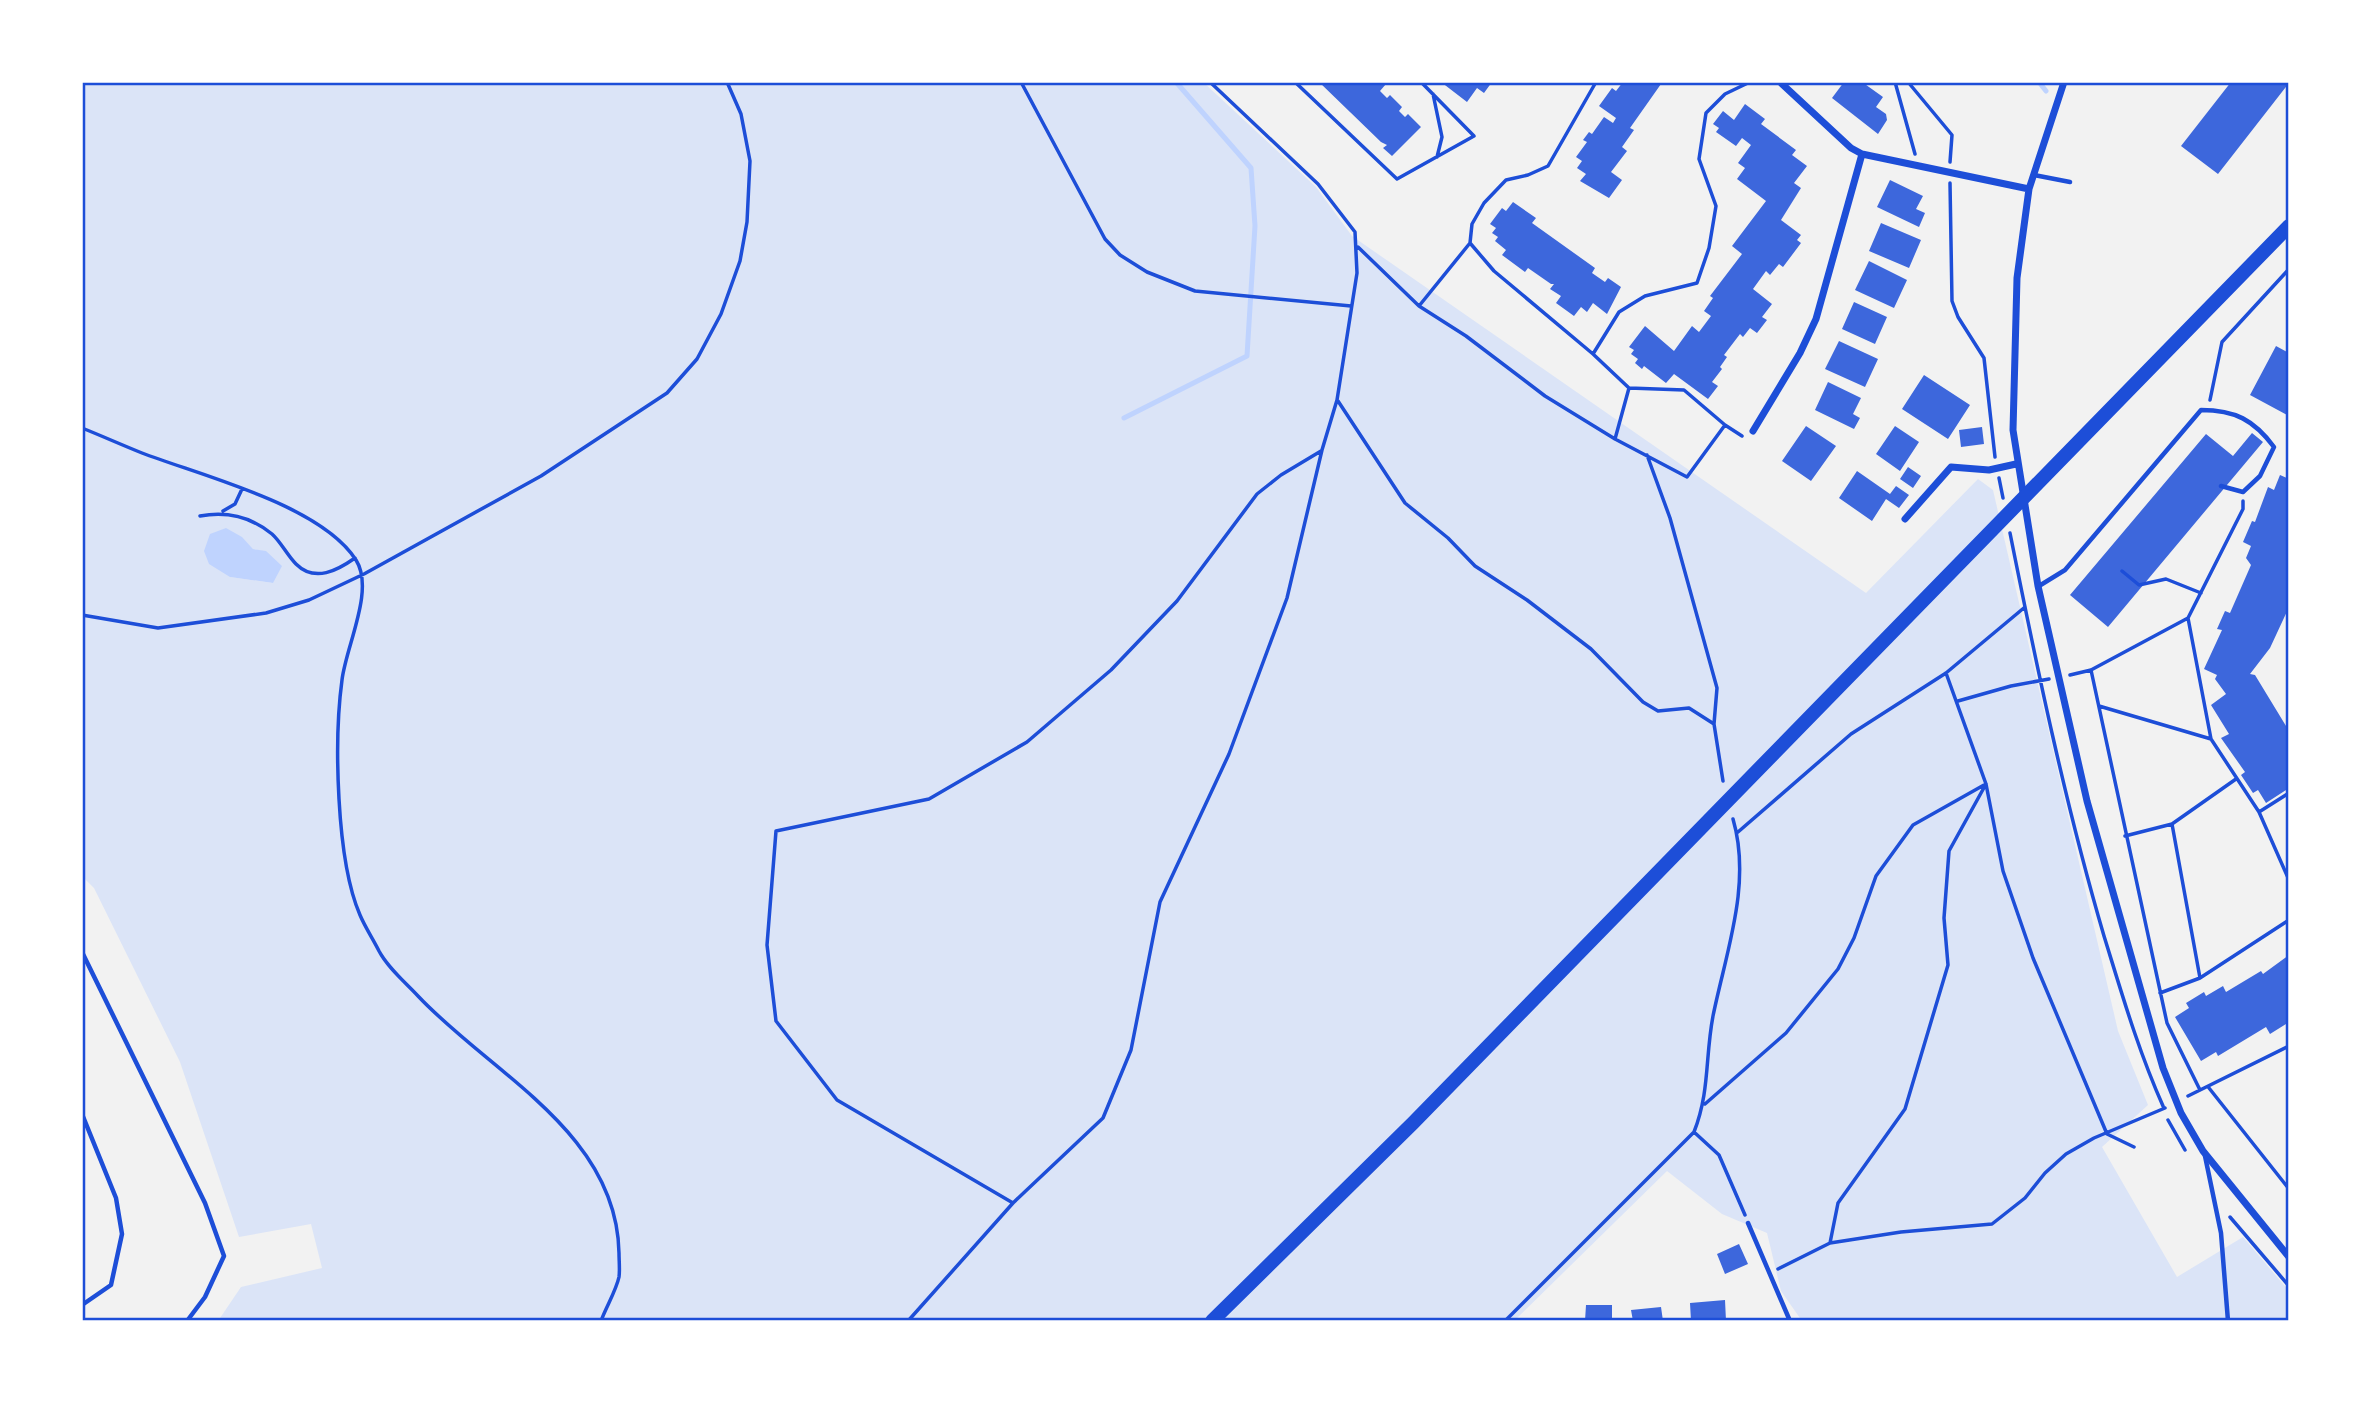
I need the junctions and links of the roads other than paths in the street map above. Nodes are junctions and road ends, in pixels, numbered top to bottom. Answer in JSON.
{"nodes":[{"id":1,"x":1780,"y":82,"type":"edge"},
{"id":2,"x":2064,"y":82,"type":"edge"},
{"id":3,"x":1862,"y":154,"type":"junction"},
{"id":4,"x":2033,"y":175,"type":"junction"},
{"id":5,"x":2070,"y":182,"type":"dead end"},
{"id":6,"x":2029,"y":189,"type":"junction"},
{"id":7,"x":2289,"y":226,"type":"edge"},
{"id":8,"x":1754,"y":431,"type":"road end"},
{"id":9,"x":2016,"y":464,"type":"junction"},
{"id":10,"x":2221,"y":486,"type":"dead end"},
{"id":11,"x":1905,"y":519,"type":"dead end"},
{"id":12,"x":2038,"y":586,"type":"junction"},
{"id":13,"x":82,"y":951,"type":"edge"},
{"id":14,"x":82,"y":1114,"type":"edge"},
{"id":15,"x":2203,"y":1151,"type":"junction"},
{"id":16,"x":1748,"y":1223,"type":"road end"},
{"id":17,"x":2289,"y":1257,"type":"edge"},
{"id":18,"x":82,"y":1305,"type":"edge"},
{"id":19,"x":187,"y":1321,"type":"edge"},
{"id":20,"x":1212,"y":1321,"type":"edge"},
{"id":21,"x":1790,"y":1321,"type":"edge"},
{"id":22,"x":2228,"y":1321,"type":"edge"}],
"edges":[{"from":1,"to":3,"type":"street"},
{"from":2,"to":4,"type":"street"},
{"from":3,"to":6,"type":"street"},
{"from":3,"to":8,"type":"street"},
{"from":4,"to":5,"type":"lane"},
{"from":4,"to":6,"type":"street"},
{"from":6,"to":9,"type":"street"},
{"from":7,"to":20,"type":"main road"},
{"from":9,"to":11,"type":"street"},
{"from":9,"to":12,"type":"street"},
{"from":10,"to":12,"type":"lane"},
{"from":12,"to":15,"type":"street"},
{"from":13,"to":19,"type":"lane"},
{"from":14,"to":18,"type":"lane"},
{"from":15,"to":17,"type":"street"},
{"from":15,"to":22,"type":"lane"},
{"from":16,"to":21,"type":"lane"}]}
